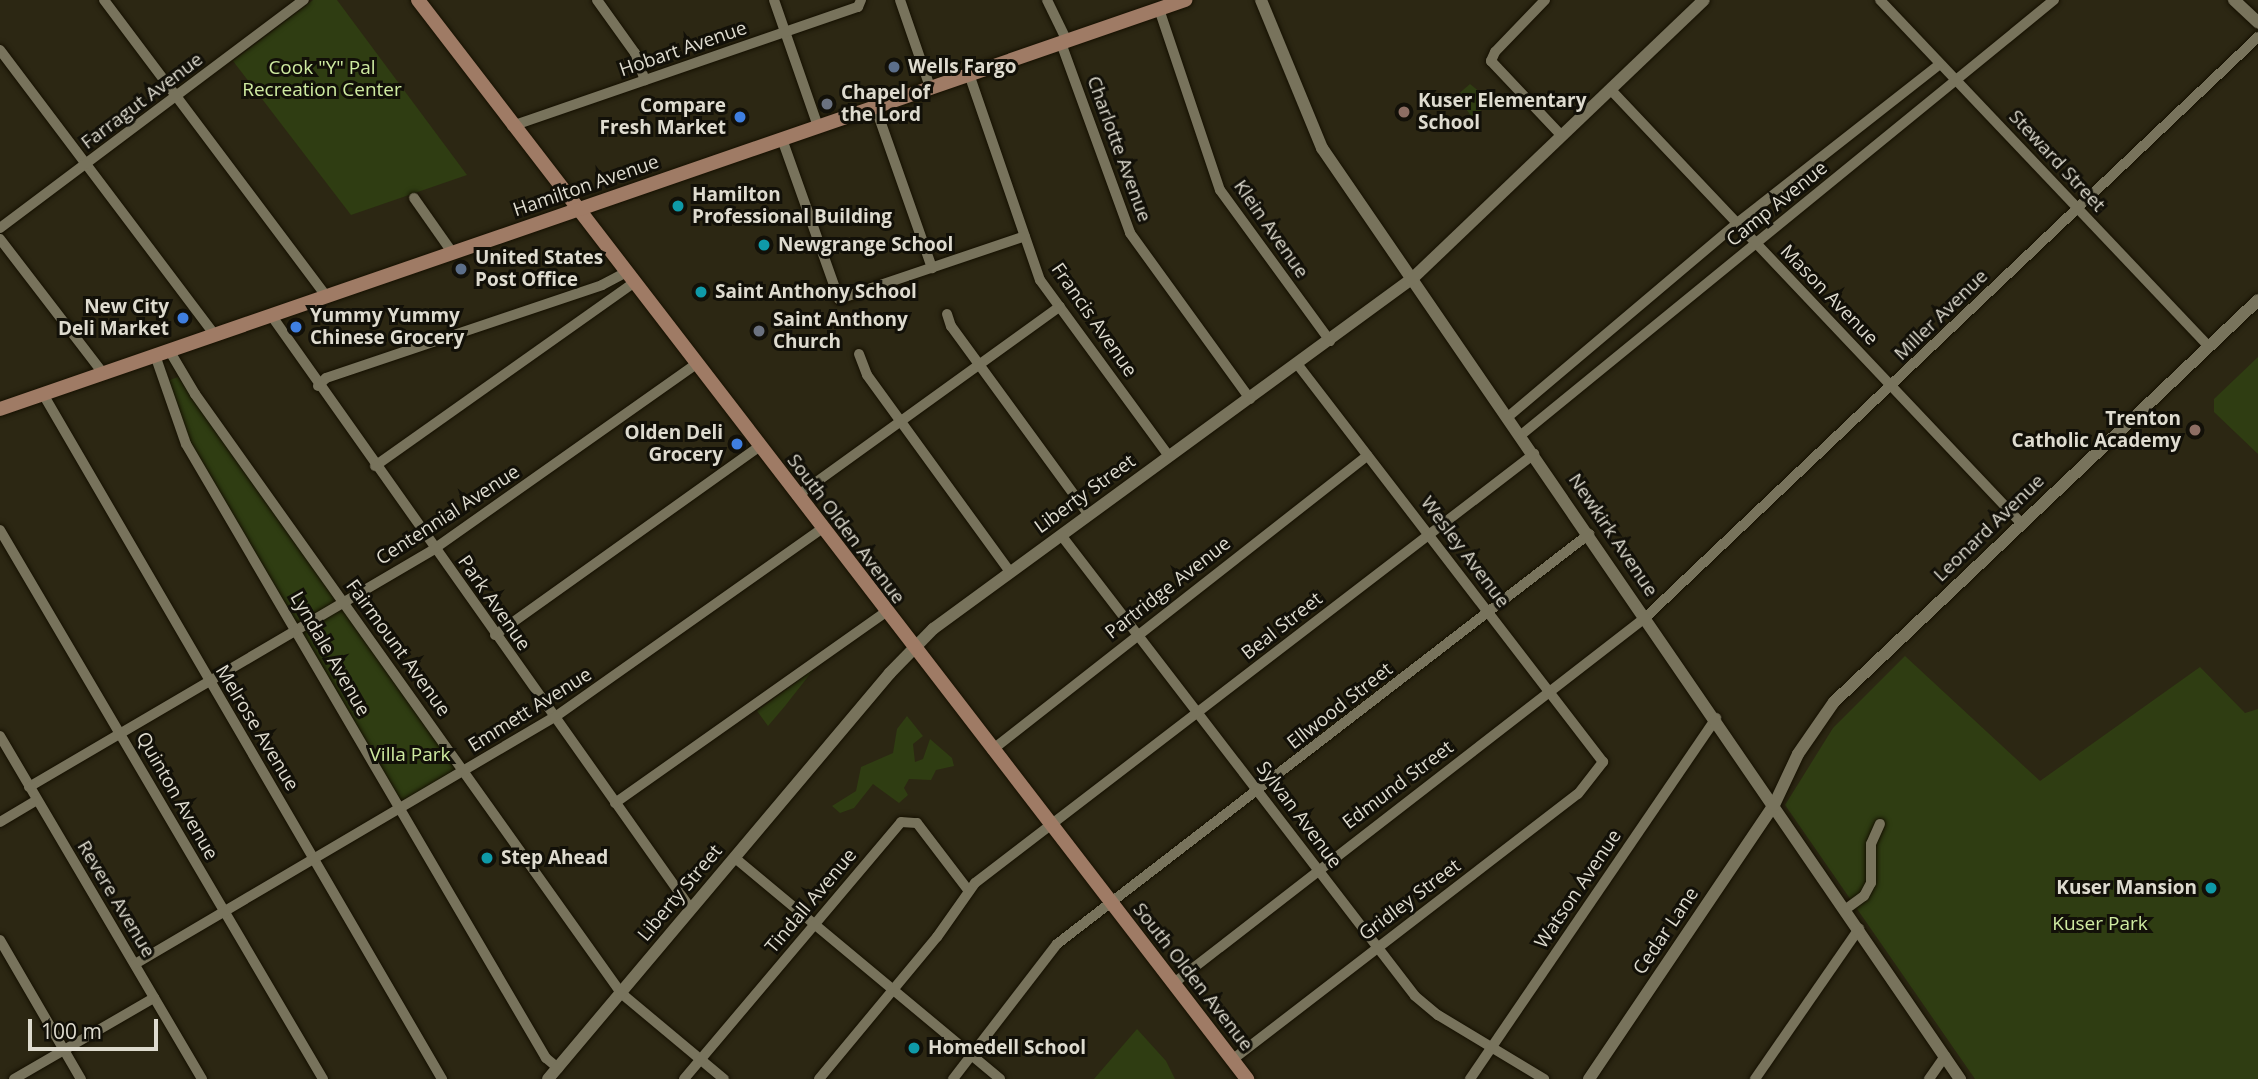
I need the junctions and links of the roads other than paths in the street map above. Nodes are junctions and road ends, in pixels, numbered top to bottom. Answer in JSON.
{"nodes":[{"id":1,"x":104,"y":0,"type":"edge"},
{"id":2,"x":303,"y":0,"type":"edge"},
{"id":3,"x":418,"y":0,"type":"edge"},
{"id":4,"x":597,"y":0,"type":"edge"},
{"id":5,"x":774,"y":0,"type":"edge"},
{"id":6,"x":861,"y":0,"type":"edge"},
{"id":7,"x":900,"y":0,"type":"edge"},
{"id":8,"x":1047,"y":0,"type":"edge"},
{"id":9,"x":1185,"y":0,"type":"edge"},
{"id":10,"x":1261,"y":0,"type":"edge"},
{"id":11,"x":1545,"y":0,"type":"edge"},
{"id":12,"x":1704,"y":0,"type":"edge"},
{"id":13,"x":1880,"y":0,"type":"edge"},
{"id":14,"x":2054,"y":0,"type":"edge"},
{"id":15,"x":2234,"y":0,"type":"edge"},
{"id":16,"x":1159,"y":9,"type":"junction"},
{"id":17,"x":2258,"y":22,"type":"edge"},
{"id":18,"x":785,"y":31,"type":"junction"},
{"id":19,"x":2258,"y":37,"type":"edge"},
{"id":20,"x":1064,"y":42,"type":"junction"},
{"id":21,"x":0,"y":50,"type":"edge"},
{"id":22,"x":1940,"y":64,"type":"junction"},
{"id":23,"x":969,"y":74,"type":"junction"},
{"id":24,"x":645,"y":80,"type":"junction"},
{"id":25,"x":1956,"y":81,"type":"junction"},
{"id":26,"x":930,"y":87,"type":"junction"},
{"id":27,"x":1611,"y":90,"type":"junction"},
{"id":28,"x":177,"y":96,"type":"junction"},
{"id":29,"x":875,"y":106,"type":"junction"},
{"id":30,"x":512,"y":126,"type":"junction"},
{"id":31,"x":818,"y":126,"type":"junction"},
{"id":32,"x":1562,"y":136,"type":"junction"},
{"id":33,"x":782,"y":139,"type":"junction"},
{"id":34,"x":87,"y":164,"type":"junction"},
{"id":35,"x":414,"y":198,"type":"dead end"},
{"id":36,"x":577,"y":209,"type":"junction"},
{"id":37,"x":2078,"y":209,"type":"junction"},
{"id":38,"x":1736,"y":224,"type":"junction"},
{"id":39,"x":0,"y":228,"type":"edge"},
{"id":40,"x":1025,"y":236,"type":"junction"},
{"id":41,"x":0,"y":239,"type":"edge"},
{"id":42,"x":1756,"y":244,"type":"junction"},
{"id":43,"x":452,"y":252,"type":"junction"},
{"id":44,"x":932,"y":268,"type":"junction"},
{"id":45,"x":629,"y":278,"type":"junction"},
{"id":46,"x":1413,"y":278,"type":"junction"},
{"id":47,"x":594,"y":288,"type":"junction"},
{"id":48,"x":326,"y":296,"type":"junction"},
{"id":49,"x":2258,"y":300,"type":"edge"},
{"id":50,"x":1060,"y":306,"type":"junction"},
{"id":51,"x":598,"y":307,"type":"junction"},
{"id":52,"x":947,"y":314,"type":"dead end"},
{"id":53,"x":271,"y":315,"type":"junction"},
{"id":54,"x":215,"y":335,"type":"junction"},
{"id":55,"x":1330,"y":341,"type":"junction"},
{"id":56,"x":2208,"y":346,"type":"junction"},
{"id":57,"x":162,"y":353,"type":"junction"},
{"id":58,"x":859,"y":354,"type":"dead end"},
{"id":59,"x":980,"y":364,"type":"junction"},
{"id":60,"x":695,"y":365,"type":"junction"},
{"id":61,"x":1298,"y":365,"type":"junction"},
{"id":62,"x":103,"y":373,"type":"junction"},
{"id":63,"x":318,"y":386,"type":"junction"},
{"id":64,"x":1891,"y":386,"type":"junction"},
{"id":65,"x":43,"y":394,"type":"junction"},
{"id":66,"x":1250,"y":399,"type":"junction"},
{"id":67,"x":0,"y":409,"type":"edge"},
{"id":68,"x":1509,"y":416,"type":"junction"},
{"id":69,"x":900,"y":421,"type":"junction"},
{"id":70,"x":1521,"y":435,"type":"junction"},
{"id":71,"x":759,"y":447,"type":"junction"},
{"id":72,"x":1534,"y":454,"type":"junction"},
{"id":73,"x":1169,"y":456,"type":"junction"},
{"id":74,"x":1367,"y":456,"type":"junction"},
{"id":75,"x":375,"y":466,"type":"junction"},
{"id":76,"x":797,"y":496,"type":"junction"},
{"id":77,"x":1089,"y":515,"type":"junction"},
{"id":78,"x":2021,"y":523,"type":"junction"},
{"id":79,"x":822,"y":528,"type":"junction"},
{"id":80,"x":0,"y":530,"type":"edge"},
{"id":81,"x":1430,"y":534,"type":"junction"},
{"id":82,"x":1589,"y":534,"type":"junction"},
{"id":83,"x":1061,"y":535,"type":"junction"},
{"id":84,"x":434,"y":549,"type":"junction"},
{"id":85,"x":1010,"y":572,"type":"junction"},
{"id":86,"x":344,"y":602,"type":"junction"},
{"id":87,"x":886,"y":612,"type":"junction"},
{"id":88,"x":1488,"y":613,"type":"junction"},
{"id":89,"x":1646,"y":617,"type":"junction"},
{"id":90,"x":296,"y":631,"type":"junction"},
{"id":91,"x":1137,"y":634,"type":"junction"},
{"id":92,"x":495,"y":635,"type":"junction"},
{"id":93,"x":913,"y":648,"type":"junction"},
{"id":94,"x":209,"y":682,"type":"junction"},
{"id":95,"x":1550,"y":692,"type":"junction"},
{"id":96,"x":1198,"y":713,"type":"junction"},
{"id":97,"x":555,"y":717,"type":"junction"},
{"id":98,"x":1716,"y":718,"type":"junction"},
{"id":99,"x":120,"y":733,"type":"junction"},
{"id":100,"x":0,"y":736,"type":"edge"},
{"id":101,"x":992,"y":750,"type":"junction"},
{"id":102,"x":1603,"y":762,"type":"joint"},
{"id":103,"x":464,"y":771,"type":"junction"},
{"id":104,"x":30,"y":787,"type":"junction"},
{"id":105,"x":1258,"y":792,"type":"junction"},
{"id":106,"x":37,"y":800,"type":"junction"},
{"id":107,"x":615,"y":803,"type":"junction"},
{"id":108,"x":1774,"y":805,"type":"junction"},
{"id":109,"x":400,"y":808,"type":"junction"},
{"id":110,"x":0,"y":822,"type":"edge"},
{"id":111,"x":1880,"y":824,"type":"dead end"},
{"id":112,"x":1051,"y":826,"type":"junction"},
{"id":113,"x":312,"y":858,"type":"junction"},
{"id":114,"x":735,"y":858,"type":"junction"},
{"id":115,"x":1318,"y":869,"type":"junction"},
{"id":116,"x":968,"y":890,"type":"junction"},
{"id":117,"x":1112,"y":904,"type":"junction"},
{"id":118,"x":691,"y":909,"type":"junction"},
{"id":119,"x":1846,"y":909,"type":"junction"},
{"id":120,"x":224,"y":911,"type":"junction"},
{"id":121,"x":815,"y":924,"type":"junction"},
{"id":122,"x":1859,"y":929,"type":"junction"},
{"id":123,"x":0,"y":940,"type":"edge"},
{"id":124,"x":1376,"y":948,"type":"junction"},
{"id":125,"x":135,"y":964,"type":"junction"},
{"id":126,"x":1174,"y":983,"type":"junction"},
{"id":127,"x":895,"y":989,"type":"junction"},
{"id":128,"x":621,"y":993,"type":"junction"},
{"id":129,"x":154,"y":998,"type":"junction"},
{"id":130,"x":1491,"y":1047,"type":"junction"},
{"id":131,"x":64,"y":1050,"type":"junction"},
{"id":132,"x":972,"y":1055,"type":"junction"},
{"id":133,"x":1945,"y":1056,"type":"junction"},
{"id":134,"x":701,"y":1059,"type":"junction"},
{"id":135,"x":1232,"y":1060,"type":"junction"},
{"id":136,"x":558,"y":1068,"type":"junction"},
{"id":137,"x":14,"y":1079,"type":"edge"},
{"id":138,"x":81,"y":1079,"type":"edge"},
{"id":139,"x":202,"y":1079,"type":"edge"},
{"id":140,"x":323,"y":1079,"type":"edge"},
{"id":141,"x":442,"y":1079,"type":"edge"},
{"id":142,"x":548,"y":1079,"type":"edge"},
{"id":143,"x":684,"y":1079,"type":"edge"},
{"id":144,"x":724,"y":1079,"type":"edge"},
{"id":145,"x":819,"y":1079,"type":"edge"},
{"id":146,"x":953,"y":1079,"type":"edge"},
{"id":147,"x":1000,"y":1079,"type":"edge"},
{"id":148,"x":1247,"y":1079,"type":"edge"},
{"id":149,"x":1470,"y":1079,"type":"edge"},
{"id":150,"x":1544,"y":1079,"type":"edge"},
{"id":151,"x":1589,"y":1079,"type":"edge"},
{"id":152,"x":1755,"y":1079,"type":"edge"},
{"id":153,"x":1929,"y":1079,"type":"edge"},
{"id":154,"x":1960,"y":1079,"type":"edge"}],
"edges":[{"from":1,"to":28,"type":"street"},
{"from":2,"to":28,"type":"street","name":"Farragut Avenue"},
{"from":3,"to":30,"type":"main road","name":"South Olden Avenue"},
{"from":4,"to":24,"type":"street"},
{"from":5,"to":18,"type":"street"},
{"from":6,"to":18,"type":"street","name":"Hobart Avenue"},
{"from":7,"to":26,"type":"street"},
{"from":8,"to":20,"type":"street","name":"Charlotte Avenue"},
{"from":9,"to":16,"type":"main road","name":"Hamilton Avenue"},
{"from":10,"to":46,"type":"street","name":"Newkirk Avenue"},
{"from":11,"to":32,"type":"street"},
{"from":12,"to":27,"type":"street","name":"Liberty Street"},
{"from":13,"to":22,"type":"street","name":"Steward Street"},
{"from":14,"to":25,"type":"street","name":"Camp Avenue"},
{"from":15,"to":17,"type":"street"},
{"from":16,"to":20,"type":"main road","name":"Hamilton Avenue"},
{"from":16,"to":55,"type":"street","name":"Klein Avenue"},
{"from":18,"to":24,"type":"street","name":"Hobart Avenue"},
{"from":18,"to":31,"type":"street"},
{"from":19,"to":37,"type":"street","name":"Miller Avenue"},
{"from":20,"to":23,"type":"main road","name":"Hamilton Avenue"},
{"from":20,"to":66,"type":"street","name":"Charlotte Avenue"},
{"from":21,"to":34,"type":"street"},
{"from":22,"to":25,"type":"street","name":"Steward Street"},
{"from":22,"to":38,"type":"street","name":"Camp Avenue"},
{"from":23,"to":26,"type":"main road","name":"Hamilton Avenue"},
{"from":23,"to":40,"type":"street","name":"Francis Avenue"},
{"from":24,"to":30,"type":"street","name":"Hobart Avenue"},
{"from":25,"to":37,"type":"street","name":"Steward Street"},
{"from":25,"to":42,"type":"street","name":"Camp Avenue"},
{"from":26,"to":29,"type":"main road","name":"Hamilton Avenue"},
{"from":27,"to":32,"type":"street","name":"Liberty Street"},
{"from":27,"to":38,"type":"street","name":"Mason Avenue"},
{"from":28,"to":34,"type":"street","name":"Farragut Avenue"},
{"from":28,"to":48,"type":"street"},
{"from":29,"to":31,"type":"main road","name":"Hamilton Avenue"},
{"from":29,"to":44,"type":"street"},
{"from":30,"to":36,"type":"main road","name":"South Olden Avenue"},
{"from":31,"to":33,"type":"main road","name":"Hamilton Avenue"},
{"from":32,"to":46,"type":"street","name":"Liberty Street"},
{"from":33,"to":36,"type":"main road","name":"Hamilton Avenue"},
{"from":33,"to":44,"type":"street"},
{"from":34,"to":39,"type":"street","name":"Farragut Avenue"},
{"from":34,"to":54,"type":"street"},
{"from":35,"to":43,"type":"street"},
{"from":36,"to":43,"type":"main road","name":"Hamilton Avenue"},
{"from":36,"to":45,"type":"main road","name":"South Olden Avenue"},
{"from":37,"to":56,"type":"street","name":"Steward Street"},
{"from":37,"to":64,"type":"street","name":"Miller Avenue"},
{"from":38,"to":42,"type":"street","name":"Mason Avenue"},
{"from":38,"to":68,"type":"street","name":"Camp Avenue"},
{"from":40,"to":44,"type":"street"},
{"from":40,"to":50,"type":"street","name":"Francis Avenue"},
{"from":41,"to":62,"type":"street"},
{"from":42,"to":64,"type":"street","name":"Mason Avenue"},
{"from":42,"to":70,"type":"street","name":"Camp Avenue"},
{"from":43,"to":48,"type":"main road","name":"Hamilton Avenue"},
{"from":45,"to":47,"type":"street"},
{"from":45,"to":51,"type":"street"},
{"from":45,"to":60,"type":"main road","name":"South Olden Avenue"},
{"from":46,"to":55,"type":"street","name":"Liberty Street"},
{"from":46,"to":68,"type":"street","name":"Newkirk Avenue"},
{"from":47,"to":51,"type":"street"},
{"from":47,"to":63,"type":"street"},
{"from":48,"to":53,"type":"main road","name":"Hamilton Avenue"},
{"from":49,"to":56,"type":"street","name":"Leonard Avenue"},
{"from":50,"to":59,"type":"street"},
{"from":50,"to":73,"type":"street","name":"Francis Avenue"},
{"from":51,"to":75,"type":"street"},
{"from":52,"to":59,"type":"street"},
{"from":53,"to":54,"type":"main road","name":"Hamilton Avenue"},
{"from":53,"to":63,"type":"street","name":"Park Avenue"},
{"from":54,"to":57,"type":"main road","name":"Hamilton Avenue"},
{"from":55,"to":61,"type":"street","name":"Liberty Street"},
{"from":56,"to":78,"type":"street","name":"Leonard Avenue"},
{"from":57,"to":62,"type":"main road","name":"Hamilton Avenue"},
{"from":57,"to":86,"type":"street","name":"Fairmount Avenue"},
{"from":57,"to":90,"type":"street","name":"Lyndale Avenue"},
{"from":58,"to":69,"type":"street"},
{"from":59,"to":69,"type":"street"},
{"from":59,"to":77,"type":"street"},
{"from":60,"to":71,"type":"main road","name":"South Olden Avenue"},
{"from":60,"to":84,"type":"street","name":"Centennial Avenue"},
{"from":61,"to":66,"type":"street","name":"Liberty Street"},
{"from":61,"to":74,"type":"street","name":"Wesley Avenue"},
{"from":62,"to":65,"type":"main road","name":"Hamilton Avenue"},
{"from":63,"to":75,"type":"street","name":"Park Avenue"},
{"from":64,"to":78,"type":"street","name":"Mason Avenue"},
{"from":64,"to":89,"type":"street","name":"Miller Avenue"},
{"from":65,"to":67,"type":"main road","name":"Hamilton Avenue"},
{"from":65,"to":94,"type":"street","name":"Melrose Avenue"},
{"from":66,"to":73,"type":"street","name":"Liberty Street"},
{"from":68,"to":70,"type":"street","name":"Newkirk Avenue"},
{"from":69,"to":76,"type":"street"},
{"from":69,"to":85,"type":"street"},
{"from":70,"to":72,"type":"street","name":"Newkirk Avenue"},
{"from":71,"to":76,"type":"main road","name":"South Olden Avenue"},
{"from":71,"to":92,"type":"street"},
{"from":72,"to":81,"type":"street","name":"Beal Street"},
{"from":72,"to":82,"type":"street","name":"Newkirk Avenue"},
{"from":73,"to":77,"type":"street","name":"Liberty Street"},
{"from":74,"to":81,"type":"street","name":"Wesley Avenue"},
{"from":74,"to":91,"type":"street","name":"Partridge Avenue"},
{"from":75,"to":84,"type":"street","name":"Park Avenue"},
{"from":76,"to":79,"type":"main road","name":"South Olden Avenue"},
{"from":77,"to":83,"type":"street","name":"Liberty Street"},
{"from":78,"to":108,"type":"street","name":"Leonard Avenue"},
{"from":79,"to":87,"type":"main road","name":"South Olden Avenue"},
{"from":79,"to":97,"type":"street","name":"Emmett Avenue"},
{"from":80,"to":99,"type":"street","name":"Quinton Avenue"},
{"from":81,"to":88,"type":"street","name":"Wesley Avenue"},
{"from":81,"to":96,"type":"street","name":"Beal Street"},
{"from":82,"to":88,"type":"street","name":"Ellwood Street"},
{"from":82,"to":89,"type":"street","name":"Newkirk Avenue"},
{"from":83,"to":85,"type":"street","name":"Liberty Street"},
{"from":83,"to":91,"type":"street","name":"Sylvan Avenue"},
{"from":84,"to":86,"type":"street","name":"Centennial Avenue"},
{"from":84,"to":92,"type":"street","name":"Park Avenue"},
{"from":85,"to":93,"type":"street","name":"Liberty Street"},
{"from":86,"to":90,"type":"street","name":"Centennial Avenue"},
{"from":86,"to":103,"type":"street","name":"Fairmount Avenue"},
{"from":87,"to":93,"type":"main road","name":"South Olden Avenue"},
{"from":87,"to":107,"type":"street"},
{"from":88,"to":95,"type":"street","name":"Wesley Avenue"},
{"from":88,"to":105,"type":"street","name":"Ellwood Street"},
{"from":89,"to":95,"type":"street","name":"Edmund Street"},
{"from":89,"to":98,"type":"street","name":"Newkirk Avenue"},
{"from":90,"to":94,"type":"street","name":"Centennial Avenue"},
{"from":90,"to":109,"type":"street","name":"Lyndale Avenue"},
{"from":91,"to":96,"type":"street","name":"Sylvan Avenue"},
{"from":91,"to":101,"type":"street","name":"Partridge Avenue"},
{"from":92,"to":97,"type":"street","name":"Park Avenue"},
{"from":93,"to":101,"type":"main road","name":"South Olden Avenue"},
{"from":93,"to":114,"type":"street","name":"Liberty Street"},
{"from":94,"to":99,"type":"street","name":"Centennial Avenue"},
{"from":94,"to":113,"type":"street","name":"Melrose Avenue"},
{"from":95,"to":102,"type":"street","name":"Wesley Avenue"},
{"from":95,"to":115,"type":"street","name":"Edmund Street"},
{"from":96,"to":105,"type":"street","name":"Sylvan Avenue"},
{"from":96,"to":112,"type":"street","name":"Beal Street"},
{"from":97,"to":103,"type":"street","name":"Emmett Avenue"},
{"from":97,"to":107,"type":"street","name":"Park Avenue"},
{"from":98,"to":108,"type":"street","name":"Newkirk Avenue"},
{"from":98,"to":130,"type":"street","name":"Watson Avenue"},
{"from":99,"to":104,"type":"street","name":"Centennial Avenue"},
{"from":99,"to":120,"type":"street","name":"Quinton Avenue"},
{"from":100,"to":104,"type":"street","name":"Revere Avenue"},
{"from":101,"to":112,"type":"main road","name":"South Olden Avenue"},
{"from":102,"to":124,"type":"street","name":"Gridley Street"},
{"from":103,"to":109,"type":"street","name":"Emmett Avenue"},
{"from":103,"to":128,"type":"street","name":"Fairmount Avenue"},
{"from":104,"to":106,"type":"street","name":"Revere Avenue"},
{"from":105,"to":115,"type":"street","name":"Sylvan Avenue"},
{"from":105,"to":117,"type":"street","name":"Ellwood Street"},
{"from":106,"to":110,"type":"street"},
{"from":106,"to":125,"type":"street","name":"Revere Avenue"},
{"from":107,"to":118,"type":"street","name":"Park Avenue"},
{"from":108,"to":119,"type":"street","name":"Newkirk Avenue"},
{"from":108,"to":151,"type":"street","name":"Cedar Lane"},
{"from":109,"to":113,"type":"street","name":"Emmett Avenue"},
{"from":109,"to":136,"type":"street","name":"Lyndale Avenue"},
{"from":111,"to":119,"type":"street"},
{"from":112,"to":116,"type":"street","name":"Beal Street"},
{"from":112,"to":117,"type":"main road","name":"South Olden Avenue"},
{"from":113,"to":120,"type":"street","name":"Emmett Avenue"},
{"from":113,"to":141,"type":"street","name":"Melrose Avenue"},
{"from":114,"to":118,"type":"street","name":"Liberty Street"},
{"from":114,"to":121,"type":"street"},
{"from":115,"to":124,"type":"street","name":"Sylvan Avenue"},
{"from":115,"to":126,"type":"street","name":"Edmund Street"},
{"from":116,"to":121,"type":"street","name":"Tindall Avenue"},
{"from":116,"to":127,"type":"street","name":"Beal Street"},
{"from":117,"to":126,"type":"main road","name":"South Olden Avenue"},
{"from":117,"to":132,"type":"street","name":"Ellwood Street"},
{"from":118,"to":128,"type":"street","name":"Liberty Street"},
{"from":119,"to":122,"type":"street","name":"Newkirk Avenue"},
{"from":120,"to":125,"type":"street","name":"Emmett Avenue"},
{"from":120,"to":140,"type":"street","name":"Quinton Avenue"},
{"from":121,"to":127,"type":"street"},
{"from":121,"to":134,"type":"street","name":"Tindall Avenue"},
{"from":122,"to":133,"type":"street","name":"Newkirk Avenue"},
{"from":122,"to":152,"type":"street"},
{"from":123,"to":131,"type":"street"},
{"from":124,"to":130,"type":"street","name":"Sylvan Avenue"},
{"from":124,"to":135,"type":"street","name":"Gridley Street"},
{"from":125,"to":129,"type":"street","name":"Revere Avenue"},
{"from":126,"to":135,"type":"main road","name":"South Olden Avenue"},
{"from":127,"to":132,"type":"street"},
{"from":127,"to":145,"type":"street","name":"Beal Street"},
{"from":128,"to":134,"type":"street","name":"Fairmount Avenue"},
{"from":128,"to":136,"type":"street","name":"Liberty Street"},
{"from":129,"to":131,"type":"street"},
{"from":129,"to":139,"type":"street","name":"Revere Avenue"},
{"from":130,"to":149,"type":"street","name":"Watson Avenue"},
{"from":130,"to":150,"type":"street","name":"Sylvan Avenue"},
{"from":131,"to":137,"type":"street"},
{"from":131,"to":138,"type":"street"},
{"from":132,"to":146,"type":"street","name":"Ellwood Street"},
{"from":132,"to":147,"type":"street"},
{"from":133,"to":153,"type":"street"},
{"from":133,"to":154,"type":"street","name":"Newkirk Avenue"},
{"from":134,"to":143,"type":"street","name":"Tindall Avenue"},
{"from":134,"to":144,"type":"street","name":"Fairmount Avenue"},
{"from":135,"to":148,"type":"main road","name":"South Olden Avenue"},
{"from":136,"to":142,"type":"street","name":"Liberty Street"}]}
